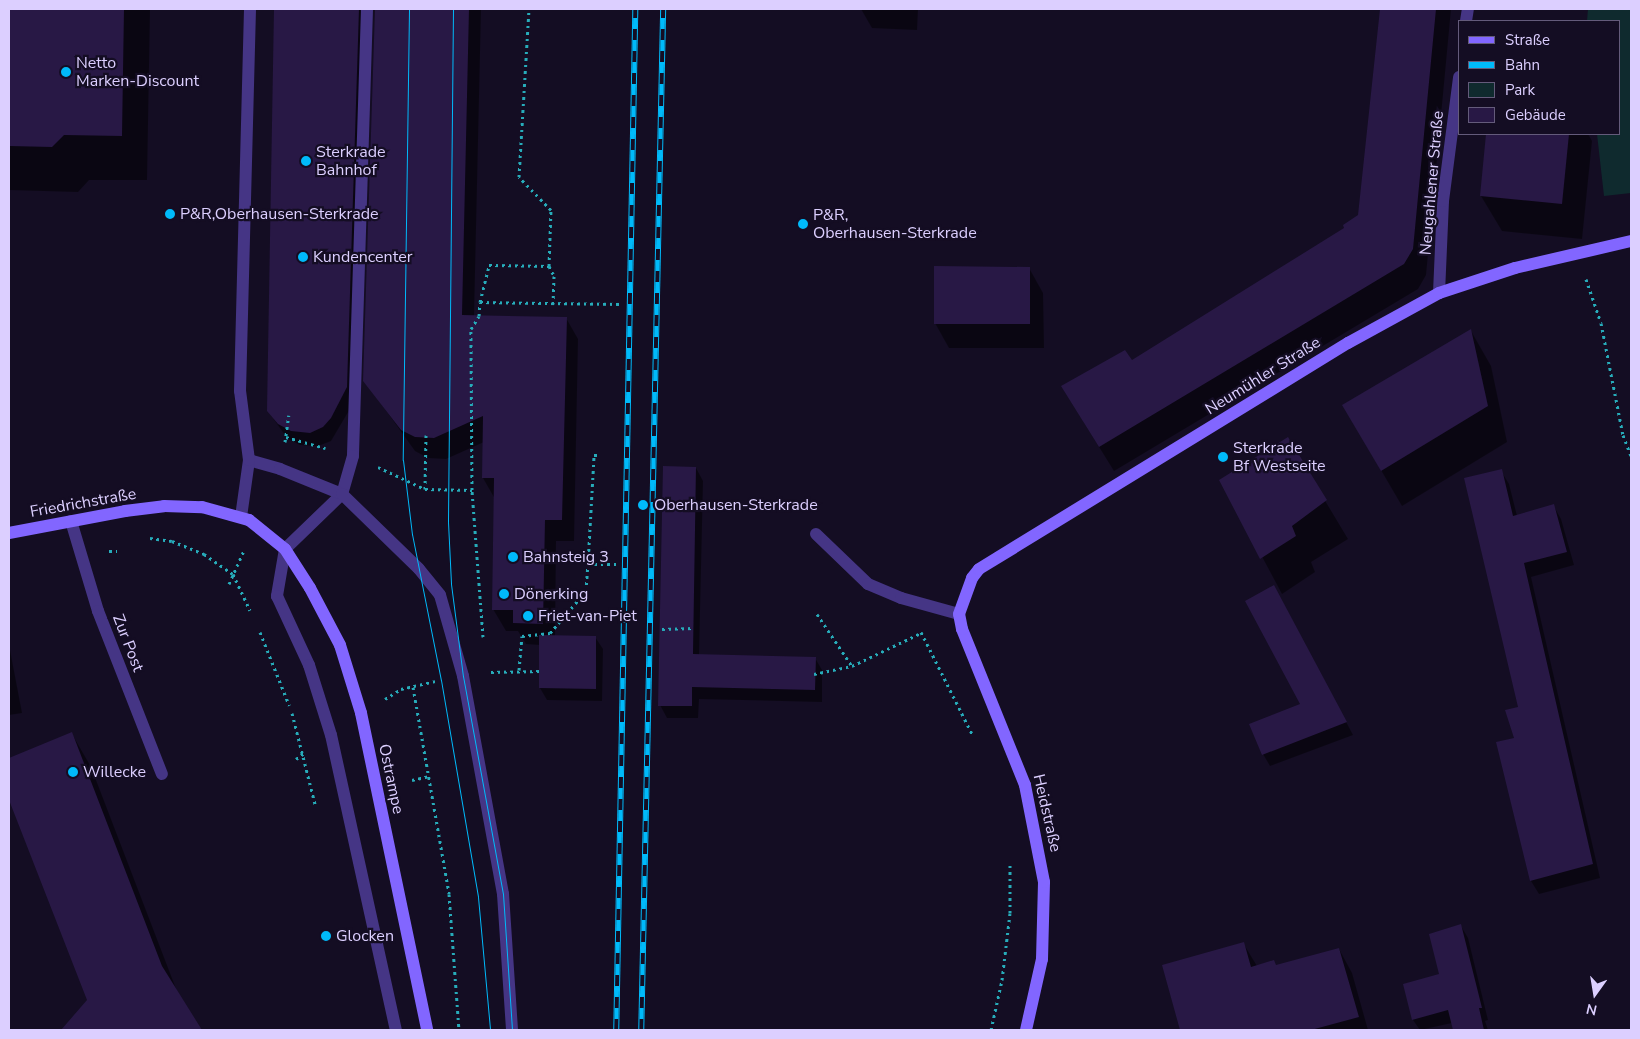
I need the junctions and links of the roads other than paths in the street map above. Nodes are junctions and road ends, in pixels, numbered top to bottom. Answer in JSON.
{"nodes":[{"id":1,"x":250,"y":9,"type":"edge"},
{"id":2,"x":367,"y":9,"type":"edge"},
{"id":3,"x":1458,"y":85,"type":"edge"},
{"id":4,"x":1631,"y":241,"type":"edge"},
{"id":5,"x":1439,"y":293,"type":"junction"},
{"id":6,"x":249,"y":460,"type":"junction"},
{"id":7,"x":342,"y":494,"type":"junction"},
{"id":8,"x":241,"y":517,"type":"junction"},
{"id":9,"x":71,"y":521,"type":"junction"},
{"id":10,"x":9,"y":533,"type":"edge"},
{"id":11,"x":816,"y":534,"type":"dead end"},
{"id":12,"x":285,"y":549,"type":"junction"},
{"id":13,"x":959,"y":614,"type":"junction"},
{"id":14,"x":162,"y":774,"type":"dead end"},
{"id":15,"x":396,"y":1030,"type":"edge"},
{"id":16,"x":427,"y":1030,"type":"edge"},
{"id":17,"x":512,"y":1030,"type":"edge"},
{"id":18,"x":1026,"y":1030,"type":"edge"}],
"edges":[{"from":1,"to":6,"type":"street"},
{"from":2,"to":7,"type":"street"},
{"from":3,"to":5,"type":"street","name":"Neugahlener Straße"},
{"from":4,"to":5,"type":"main road","name":"Neumühler Straße"},
{"from":5,"to":13,"type":"main road","name":"Neumühler Straße"},
{"from":6,"to":7,"type":"street"},
{"from":6,"to":8,"type":"street"},
{"from":7,"to":12,"type":"street"},
{"from":7,"to":17,"type":"street"},
{"from":8,"to":9,"type":"main road","name":"Friedrichstraße"},
{"from":8,"to":12,"type":"main road","name":"Ostrampe"},
{"from":9,"to":10,"type":"main road","name":"Friedrichstraße"},
{"from":9,"to":14,"type":"street","name":"Zur Post"},
{"from":11,"to":13,"type":"street"},
{"from":12,"to":15,"type":"street"},
{"from":12,"to":16,"type":"main road","name":"Ostrampe"},
{"from":13,"to":18,"type":"main road","name":"Heidstraße"}]}
